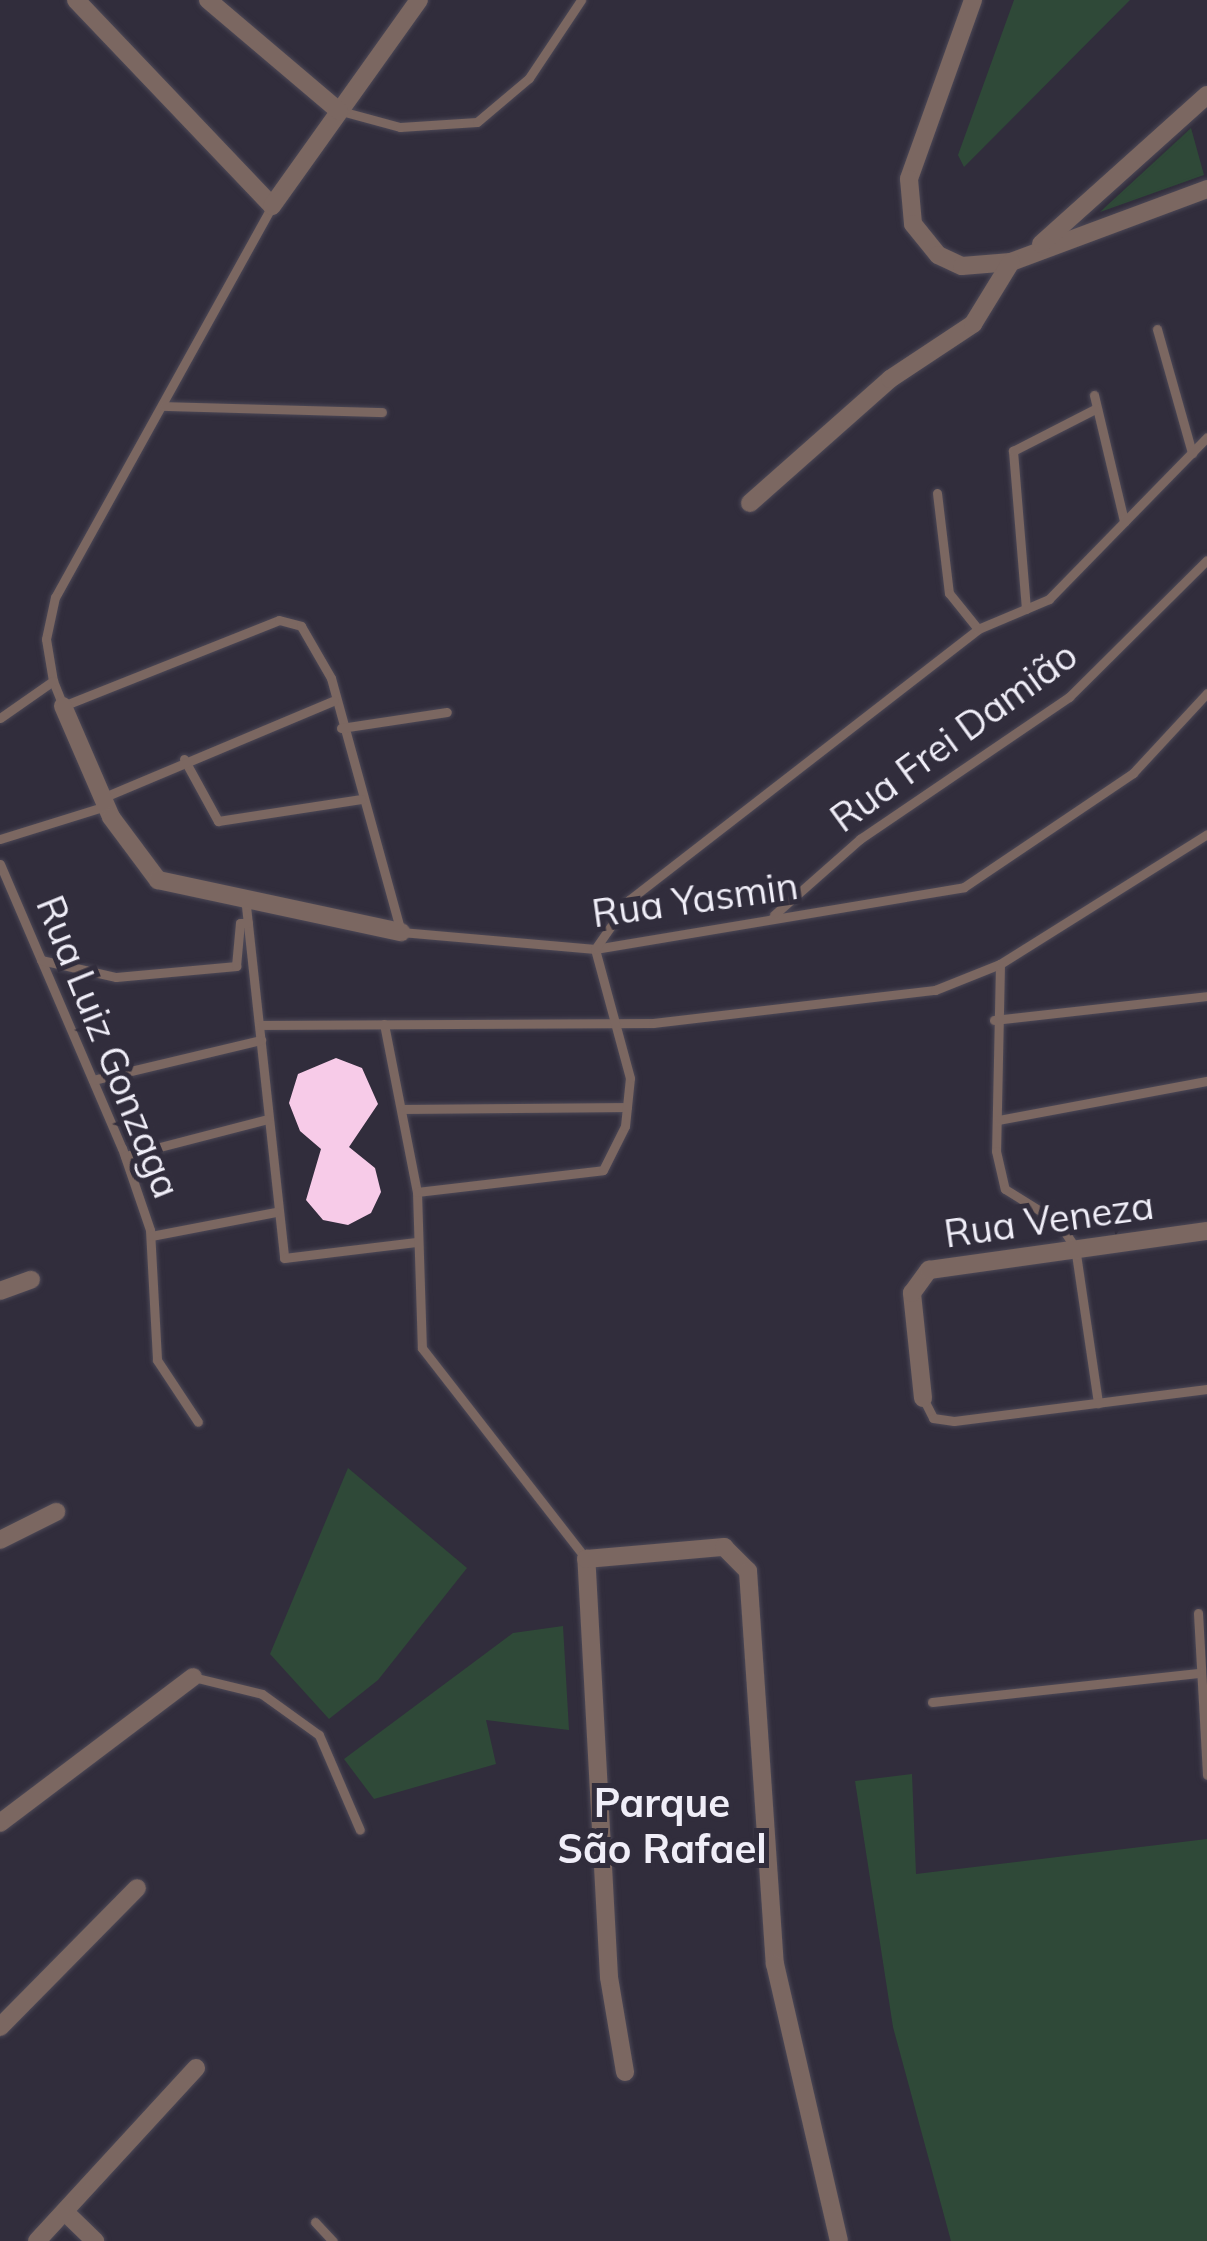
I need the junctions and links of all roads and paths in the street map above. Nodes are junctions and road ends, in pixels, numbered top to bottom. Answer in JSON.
{"nodes":[{"id":1,"x":76,"y":0,"type":"edge"},
{"id":2,"x":208,"y":0,"type":"edge"},
{"id":3,"x":581,"y":0,"type":"edge"},
{"id":4,"x":973,"y":0,"type":"edge"},
{"id":5,"x":408,"y":3,"type":"edge"},
{"id":6,"x":1207,"y":95,"type":"edge"},
{"id":7,"x":339,"y":111,"type":"junction"},
{"id":8,"x":1207,"y":189,"type":"edge"},
{"id":9,"x":272,"y":206,"type":"junction"},
{"id":10,"x":1052,"y":239,"type":"junction"},
{"id":11,"x":1012,"y":262,"type":"junction"},
{"id":12,"x":1158,"y":329,"type":"dead end"},
{"id":13,"x":1094,"y":396,"type":"dead end"},
{"id":14,"x":164,"y":406,"type":"junction"},
{"id":15,"x":1097,"y":408,"type":"junction"},
{"id":16,"x":382,"y":412,"type":"dead end"},
{"id":17,"x":1207,"y":437,"type":"edge"},
{"id":18,"x":1192,"y":453,"type":"junction"},
{"id":19,"x":937,"y":493,"type":"dead end"},
{"id":20,"x":750,"y":503,"type":"dead end"},
{"id":21,"x":1124,"y":522,"type":"junction"},
{"id":22,"x":1207,"y":560,"type":"edge"},
{"id":23,"x":1026,"y":609,"type":"junction"},
{"id":24,"x":978,"y":630,"type":"junction"},
{"id":25,"x":52,"y":681,"type":"junction"},
{"id":26,"x":1207,"y":693,"type":"edge"},
{"id":27,"x":334,"y":700,"type":"junction"},
{"id":28,"x":64,"y":706,"type":"junction"},
{"id":29,"x":447,"y":712,"type":"dead end"},
{"id":30,"x":0,"y":718,"type":"edge"},
{"id":31,"x":341,"y":728,"type":"junction"},
{"id":32,"x":184,"y":760,"type":"junction"},
{"id":33,"x":361,"y":798,"type":"junction"},
{"id":34,"x":104,"y":802,"type":"junction"},
{"id":35,"x":1207,"y":834,"type":"edge"},
{"id":36,"x":0,"y":839,"type":"edge"},
{"id":37,"x":0,"y":864,"type":"edge"},
{"id":38,"x":247,"y":914,"type":"junction"},
{"id":39,"x":774,"y":915,"type":"junction"},
{"id":40,"x":402,"y":932,"type":"junction"},
{"id":41,"x":594,"y":949,"type":"junction"},
{"id":42,"x":42,"y":960,"type":"junction"},
{"id":43,"x":1000,"y":964,"type":"junction"},
{"id":44,"x":1207,"y":996,"type":"edge"},
{"id":45,"x":994,"y":1020,"type":"junction"},
{"id":46,"x":621,"y":1022,"type":"junction"},
{"id":47,"x":384,"y":1024,"type":"junction"},
{"id":48,"x":260,"y":1025,"type":"junction"},
{"id":49,"x":261,"y":1040,"type":"junction"},
{"id":50,"x":93,"y":1080,"type":"junction"},
{"id":51,"x":1207,"y":1081,"type":"edge"},
{"id":52,"x":627,"y":1107,"type":"junction"},
{"id":53,"x":405,"y":1109,"type":"junction"},
{"id":54,"x":268,"y":1119,"type":"junction"},
{"id":55,"x":998,"y":1120,"type":"junction"},
{"id":56,"x":125,"y":1156,"type":"junction"},
{"id":57,"x":417,"y":1192,"type":"junction"},
{"id":58,"x":276,"y":1212,"type":"junction"},
{"id":59,"x":1207,"y":1231,"type":"edge"},
{"id":60,"x":150,"y":1236,"type":"junction"},
{"id":61,"x":416,"y":1242,"type":"junction"},
{"id":62,"x":1075,"y":1247,"type":"junction"},
{"id":63,"x":32,"y":1280,"type":"dead end"},
{"id":64,"x":0,"y":1291,"type":"edge"},
{"id":65,"x":1207,"y":1388,"type":"edge"},
{"id":66,"x":923,"y":1398,"type":"joint"},
{"id":67,"x":1098,"y":1403,"type":"junction"},
{"id":68,"x":198,"y":1422,"type":"dead end"},
{"id":69,"x":56,"y":1512,"type":"dead end"},
{"id":70,"x":0,"y":1540,"type":"edge"},
{"id":71,"x":586,"y":1558,"type":"junction"},
{"id":72,"x":1198,"y":1613,"type":"dead end"},
{"id":73,"x":1198,"y":1673,"type":"junction"},
{"id":74,"x":193,"y":1677,"type":"joint"},
{"id":75,"x":932,"y":1702,"type":"dead end"},
{"id":76,"x":1207,"y":1775,"type":"edge"},
{"id":77,"x":0,"y":1823,"type":"edge"},
{"id":78,"x":360,"y":1830,"type":"dead end"},
{"id":79,"x":138,"y":1888,"type":"dead end"},
{"id":80,"x":0,"y":2027,"type":"edge"},
{"id":81,"x":196,"y":2068,"type":"dead end"},
{"id":82,"x":625,"y":2072,"type":"dead end"},
{"id":83,"x":65,"y":2212,"type":"junction"},
{"id":84,"x":316,"y":2222,"type":"dead end"},
{"id":85,"x":38,"y":2241,"type":"edge"},
{"id":86,"x":96,"y":2241,"type":"edge"},
{"id":87,"x":333,"y":2241,"type":"edge"},
{"id":88,"x":839,"y":2241,"type":"edge"}],
"edges":[{"from":1,"to":9,"type":"street"},
{"from":2,"to":7,"type":"street"},
{"from":3,"to":7,"type":"lane"},
{"from":4,"to":11,"type":"street"},
{"from":5,"to":7,"type":"street"},
{"from":6,"to":10,"type":"street"},
{"from":7,"to":9,"type":"street"},
{"from":8,"to":10,"type":"street"},
{"from":9,"to":14,"type":"lane"},
{"from":10,"to":11,"type":"street"},
{"from":11,"to":20,"type":"street"},
{"from":12,"to":18,"type":"lane"},
{"from":13,"to":15,"type":"lane"},
{"from":14,"to":16,"type":"lane"},
{"from":14,"to":25,"type":"lane"},
{"from":15,"to":21,"type":"lane"},
{"from":15,"to":23,"type":"lane"},
{"from":17,"to":18,"type":"lane"},
{"from":18,"to":21,"type":"lane"},
{"from":19,"to":24,"type":"lane"},
{"from":21,"to":23,"type":"lane"},
{"from":22,"to":39,"type":"lane","name":"Rua Frei Damião"},
{"from":23,"to":24,"type":"lane"},
{"from":24,"to":41,"type":"lane"},
{"from":25,"to":28,"type":"lane"},
{"from":25,"to":30,"type":"lane"},
{"from":26,"to":39,"type":"lane","name":"Rua Yasmin"},
{"from":27,"to":28,"type":"lane"},
{"from":27,"to":31,"type":"lane"},
{"from":27,"to":32,"type":"lane"},
{"from":28,"to":34,"type":"street"},
{"from":29,"to":31,"type":"lane"},
{"from":31,"to":33,"type":"lane"},
{"from":32,"to":33,"type":"lane"},
{"from":32,"to":34,"type":"lane"},
{"from":33,"to":40,"type":"lane"},
{"from":34,"to":36,"type":"lane"},
{"from":34,"to":38,"type":"street"},
{"from":35,"to":43,"type":"lane"},
{"from":37,"to":42,"type":"lane","name":"Rua Luiz Gonzaga"},
{"from":38,"to":40,"type":"street"},
{"from":38,"to":42,"type":"lane"},
{"from":38,"to":48,"type":"lane"},
{"from":39,"to":41,"type":"lane","name":"Rua Yasmin"},
{"from":40,"to":41,"type":"lane","name":"Rua Yasmin"},
{"from":41,"to":46,"type":"lane"},
{"from":42,"to":50,"type":"lane","name":"Rua Luiz Gonzaga"},
{"from":43,"to":45,"type":"lane"},
{"from":43,"to":46,"type":"lane"},
{"from":44,"to":45,"type":"lane"},
{"from":45,"to":55,"type":"lane"},
{"from":46,"to":47,"type":"lane"},
{"from":46,"to":52,"type":"lane"},
{"from":47,"to":48,"type":"lane"},
{"from":47,"to":53,"type":"lane"},
{"from":48,"to":49,"type":"lane"},
{"from":49,"to":50,"type":"lane"},
{"from":49,"to":54,"type":"lane"},
{"from":50,"to":56,"type":"lane","name":"Rua Luiz Gonzaga"},
{"from":51,"to":55,"type":"lane"},
{"from":52,"to":53,"type":"lane"},
{"from":52,"to":57,"type":"lane"},
{"from":53,"to":57,"type":"lane"},
{"from":54,"to":56,"type":"lane"},
{"from":54,"to":58,"type":"lane"},
{"from":55,"to":62,"type":"lane"},
{"from":56,"to":60,"type":"lane","name":"Rua Luiz Gonzaga"},
{"from":57,"to":61,"type":"lane"},
{"from":58,"to":60,"type":"lane"},
{"from":58,"to":61,"type":"lane"},
{"from":59,"to":62,"type":"street","name":"Rua Veneza"},
{"from":60,"to":68,"type":"lane","name":"Rua Luiz Gonzaga"},
{"from":61,"to":71,"type":"lane"},
{"from":62,"to":66,"type":"street","name":"Rua Veneza"},
{"from":62,"to":67,"type":"lane"},
{"from":63,"to":64,"type":"street"},
{"from":65,"to":67,"type":"lane"},
{"from":66,"to":67,"type":"lane"},
{"from":69,"to":70,"type":"street"},
{"from":71,"to":82,"type":"street"},
{"from":71,"to":88,"type":"street"},
{"from":72,"to":73,"type":"lane"},
{"from":73,"to":75,"type":"lane"},
{"from":73,"to":76,"type":"lane"},
{"from":74,"to":77,"type":"street"},
{"from":74,"to":78,"type":"lane"},
{"from":79,"to":80,"type":"street"},
{"from":81,"to":83,"type":"street"},
{"from":83,"to":85,"type":"street"},
{"from":83,"to":86,"type":"street"},
{"from":84,"to":87,"type":"lane"}]}
